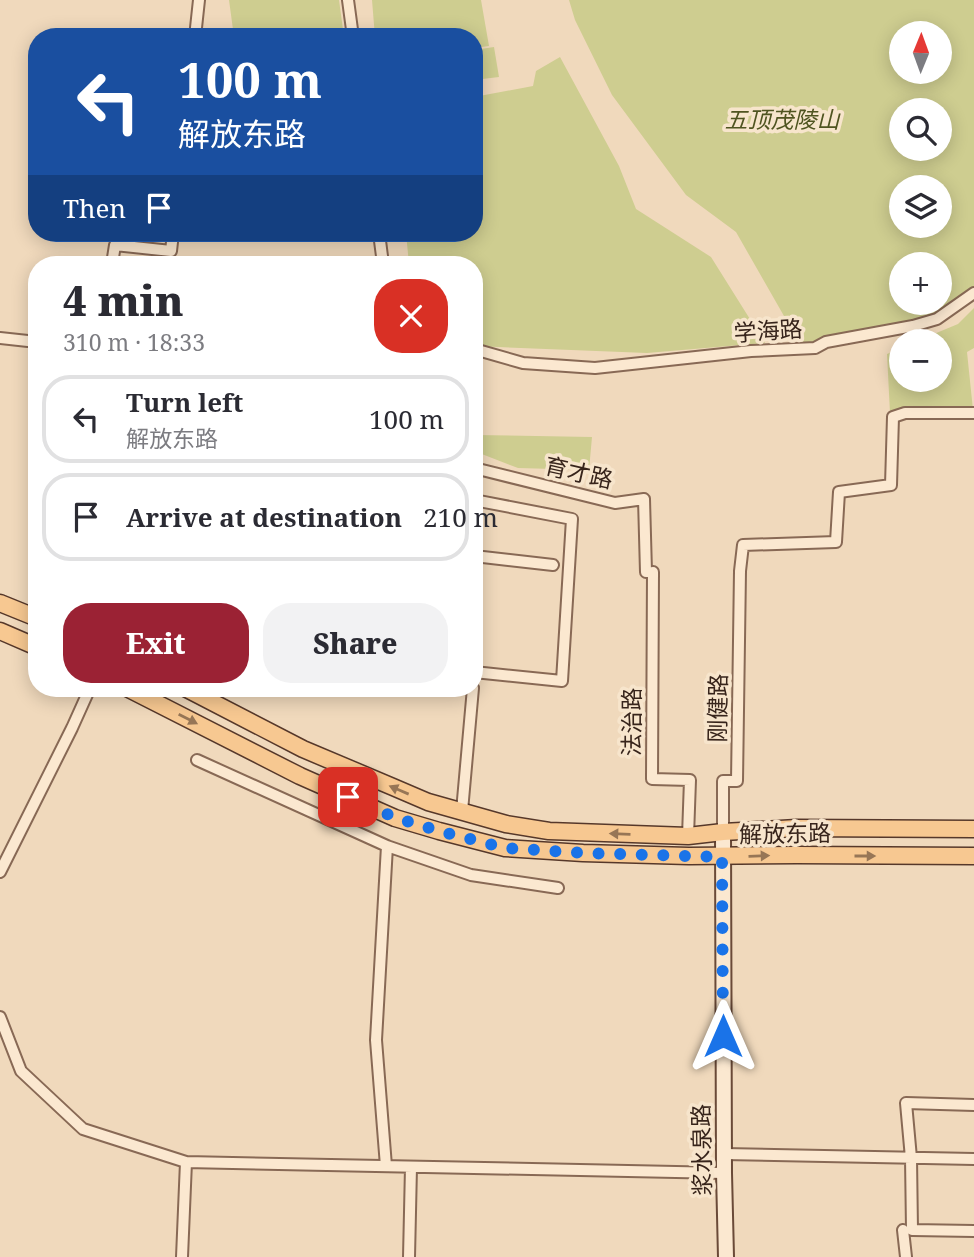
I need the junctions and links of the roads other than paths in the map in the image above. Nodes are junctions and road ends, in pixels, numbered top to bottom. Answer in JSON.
{"nodes":[{"id":1,"x":199,"y":0,"type":"edge"},
{"id":2,"x":348,"y":0,"type":"edge"},
{"id":3,"x":196,"y":28,"type":"edge"},
{"id":4,"x":352,"y":28,"type":"edge"},
{"id":5,"x":172,"y":242,"type":"edge"},
{"id":6,"x":113,"y":256,"type":"edge"},
{"id":7,"x":974,"y":293,"type":"edge"},
{"id":8,"x":0,"y":338,"type":"edge"},
{"id":9,"x":28,"y":341,"type":"edge"},
{"id":10,"x":483,"y":352,"type":"edge"},
{"id":11,"x":974,"y":413,"type":"edge"},
{"id":12,"x":483,"y":470,"type":"edge"},
{"id":13,"x":483,"y":502,"type":"edge"},
{"id":14,"x":483,"y":557,"type":"edge"},
{"id":15,"x":553,"y":565,"type":"dead end"},
{"id":16,"x":650,"y":572,"type":"joint"},
{"id":17,"x":0,"y":603,"type":"edge"},
{"id":18,"x":28,"y":614,"type":"edge"},
{"id":19,"x":0,"y":631,"type":"edge"},
{"id":20,"x":28,"y":644,"type":"edge"},
{"id":21,"x":483,"y":672,"type":"edge"},
{"id":22,"x":86,"y":697,"type":"edge"},
{"id":23,"x":145,"y":697,"type":"edge"},
{"id":24,"x":203,"y":697,"type":"edge"},
{"id":25,"x":471,"y":697,"type":"edge"},
{"id":26,"x":197,"y":761,"type":"dead end"},
{"id":27,"x":462,"y":811,"type":"junction"},
{"id":28,"x":974,"y":829,"type":"edge"},
{"id":29,"x":723,"y":832,"type":"junction"},
{"id":30,"x":688,"y":836,"type":"junction"},
{"id":31,"x":387,"y":846,"type":"junction"},
{"id":32,"x":974,"y":856,"type":"edge"},
{"id":33,"x":722,"y":857,"type":"junction"},
{"id":34,"x":0,"y":872,"type":"edge"},
{"id":35,"x":558,"y":888,"type":"dead end"},
{"id":36,"x":0,"y":1017,"type":"edge"},
{"id":37,"x":974,"y":1105,"type":"edge"},
{"id":38,"x":724,"y":1154,"type":"junction"},
{"id":39,"x":911,"y":1158,"type":"junction"},
{"id":40,"x":974,"y":1160,"type":"edge"},
{"id":41,"x":186,"y":1162,"type":"junction"},
{"id":42,"x":386,"y":1166,"type":"junction"},
{"id":43,"x":411,"y":1167,"type":"junction"},
{"id":44,"x":724,"y":1173,"type":"junction"},
{"id":45,"x":904,"y":1230,"type":"dead end"},
{"id":46,"x":974,"y":1231,"type":"edge"},
{"id":47,"x":182,"y":1257,"type":"edge"},
{"id":48,"x":409,"y":1257,"type":"edge"},
{"id":49,"x":726,"y":1257,"type":"edge"},
{"id":50,"x":906,"y":1257,"type":"edge"}],
"edges":[{"from":1,"to":3,"type":"street"},
{"from":2,"to":4,"type":"street"},
{"from":5,"to":6,"type":"street"},
{"from":7,"to":10,"type":"street","name":"学海路"},
{"from":8,"to":9,"type":"street"},
{"from":11,"to":29,"type":"street","name":"刚健路"},
{"from":12,"to":16,"type":"street","name":"育才路"},
{"from":13,"to":21,"type":"street"},
{"from":14,"to":15,"type":"street"},
{"from":16,"to":30,"type":"street","name":"法治路"},
{"from":17,"to":18,"type":"main road"},
{"from":19,"to":20,"type":"main road"},
{"from":22,"to":34,"type":"street"},
{"from":23,"to":33,"type":"main road","name":"解放东路","one_way":true},
{"from":27,"to":24,"type":"main road","name":"解放东路","one_way":true},
{"from":25,"to":27,"type":"street"},
{"from":26,"to":31,"type":"street"},
{"from":30,"to":27,"type":"main road","name":"解放东路","one_way":true},
{"from":28,"to":29,"type":"main road","name":"解放东路"},
{"from":29,"to":30,"type":"main road","name":"解放东路"},
{"from":29,"to":33,"type":"main road","name":"浆水泉路"},
{"from":31,"to":35,"type":"street"},
{"from":31,"to":42,"type":"street"},
{"from":33,"to":32,"type":"main road","name":"解放东路","one_way":true},
{"from":33,"to":38,"type":"main road","name":"浆水泉路"},
{"from":36,"to":41,"type":"street"},
{"from":37,"to":39,"type":"street"},
{"from":38,"to":39,"type":"street"},
{"from":38,"to":44,"type":"main road","name":"浆水泉路"},
{"from":39,"to":40,"type":"street"},
{"from":39,"to":46,"type":"street"},
{"from":41,"to":42,"type":"street"},
{"from":41,"to":47,"type":"street"},
{"from":42,"to":43,"type":"street"},
{"from":43,"to":44,"type":"street"},
{"from":43,"to":48,"type":"street"},
{"from":44,"to":49,"type":"main road","name":"浆水泉路"},
{"from":45,"to":50,"type":"street"}]}
